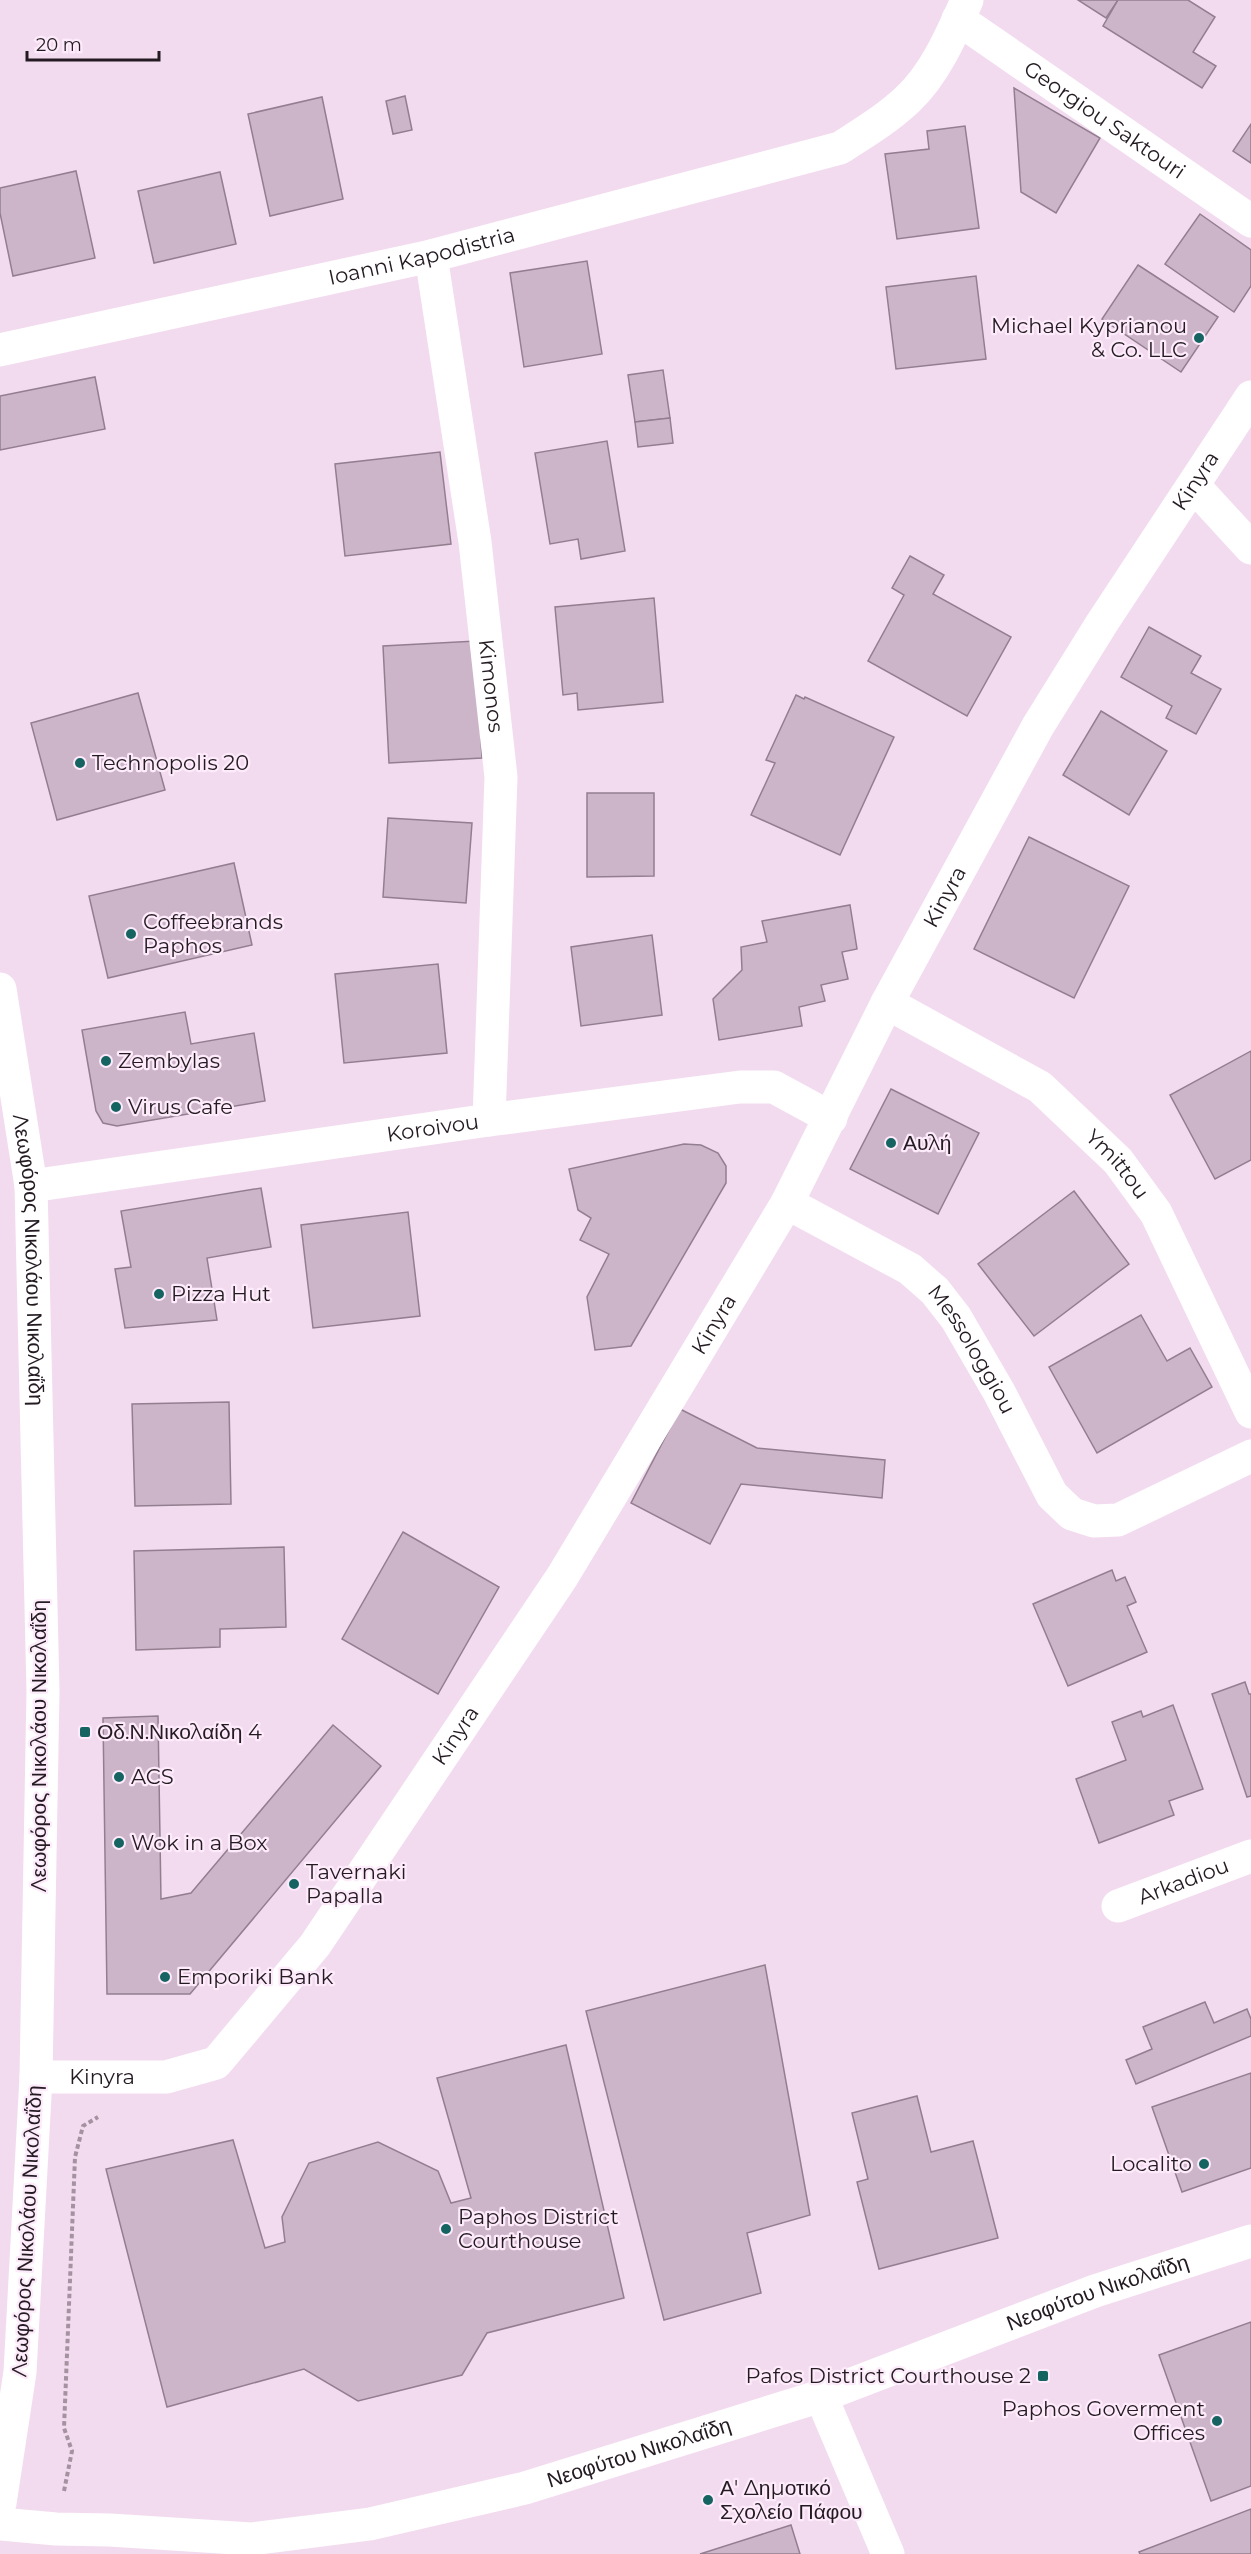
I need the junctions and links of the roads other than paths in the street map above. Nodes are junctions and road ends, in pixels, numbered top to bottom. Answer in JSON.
{"nodes":[{"id":1,"x":963,"y":10,"type":"edge"},
{"id":2,"x":1251,"y":221,"type":"edge"},
{"id":3,"x":431,"y":255,"type":"junction"},
{"id":4,"x":0,"y":350,"type":"edge"},
{"id":5,"x":1251,"y":397,"type":"edge"},
{"id":6,"x":1194,"y":486,"type":"junction"},
{"id":7,"x":1251,"y":548,"type":"edge"},
{"id":8,"x":0,"y":989,"type":"edge"},
{"id":9,"x":887,"y":1003,"type":"junction"},
{"id":10,"x":831,"y":1118,"type":"junction"},
{"id":11,"x":489,"y":1120,"type":"junction"},
{"id":12,"x":32,"y":1186,"type":"junction"},
{"id":13,"x":788,"y":1203,"type":"junction"},
{"id":14,"x":1251,"y":1412,"type":"edge"},
{"id":15,"x":1251,"y":1456,"type":"edge"},
{"id":16,"x":1251,"y":1856,"type":"edge"},
{"id":17,"x":1118,"y":1906,"type":"dead end"},
{"id":18,"x":36,"y":2077,"type":"junction"},
{"id":19,"x":1251,"y":2241,"type":"edge"},
{"id":20,"x":821,"y":2396,"type":"junction"},
{"id":21,"x":0,"y":2503,"type":"edge"},
{"id":22,"x":0,"y":2524,"type":"edge"},
{"id":23,"x":255,"y":2546,"type":"edge"},
{"id":24,"x":888,"y":2554,"type":"edge"}],
"edges":[{"from":1,"to":2,"type":"street","name":"Georgiou Saktouri"},
{"from":1,"to":3,"type":"street","name":"Ioanni Kapodistria"},
{"from":3,"to":4,"type":"street","name":"Ioanni Kapodistria"},
{"from":3,"to":11,"type":"street","name":"Kimonos"},
{"from":5,"to":6,"type":"street","name":"Kinyra"},
{"from":6,"to":7,"type":"street"},
{"from":6,"to":9,"type":"street","name":"Kinyra"},
{"from":8,"to":12,"type":"street","name":"Λεωφόρος Νικολάου Νικολαΐδη"},
{"from":9,"to":10,"type":"street","name":"Kinyra"},
{"from":9,"to":14,"type":"street","name":"Ymittou"},
{"from":10,"to":11,"type":"street","name":"Koroivou"},
{"from":10,"to":13,"type":"street","name":"Kinyra"},
{"from":11,"to":12,"type":"street","name":"Koroivou"},
{"from":12,"to":18,"type":"street","name":"Λεωφόρος Νικολάου Νικολαΐδη"},
{"from":13,"to":15,"type":"street","name":"Messologgiou"},
{"from":13,"to":18,"type":"street","name":"Kinyra"},
{"from":16,"to":17,"type":"street","name":"Arkadiou"},
{"from":18,"to":21,"type":"street","name":"Λεωφόρος Νικολάου Νικολαΐδη"},
{"from":19,"to":20,"type":"street","name":"Νεοφύτου Νικολαΐδη"},
{"from":20,"to":23,"type":"street","name":"Νεοφύτου Νικολαΐδη"},
{"from":20,"to":24,"type":"street"},
{"from":22,"to":23,"type":"street","name":"Νεοφύτου Νικολαΐδη"}]}
